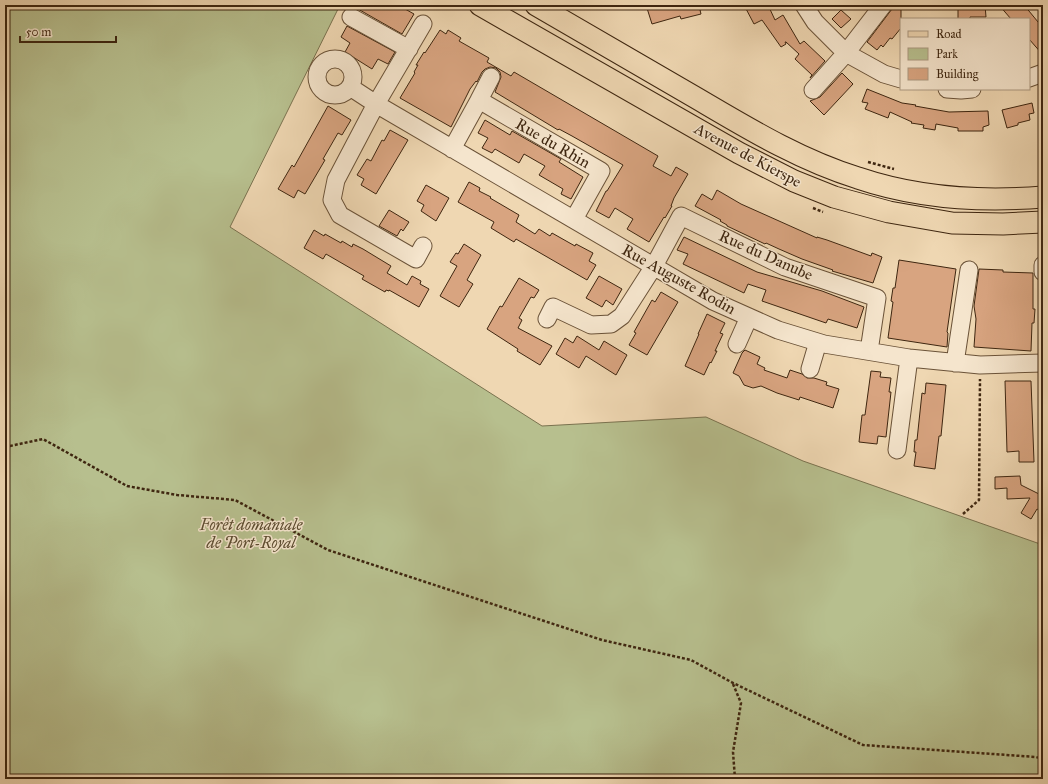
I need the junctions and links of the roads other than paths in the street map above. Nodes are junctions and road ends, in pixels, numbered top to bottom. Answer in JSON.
{"nodes":[{"id":1,"x":480,"y":5,"type":"edge"},
{"id":2,"x":536,"y":5,"type":"edge"},
{"id":3,"x":804,"y":5,"type":"edge"},
{"id":4,"x":883,"y":5,"type":"edge"},
{"id":5,"x":351,"y":17,"type":"dead end"},
{"id":6,"x":423,"y":24,"type":"dead end"},
{"id":7,"x":409,"y":49,"type":"junction"},
{"id":8,"x":846,"y":53,"type":"junction"},
{"id":9,"x":1043,"y":73,"type":"edge"},
{"id":10,"x":491,"y":77,"type":"dead end"},
{"id":11,"x":1030,"y":78,"type":"edge"},
{"id":12,"x":900,"y":79,"type":"edge"},
{"id":13,"x":350,"y":87,"type":"dead end"},
{"id":14,"x":813,"y":90,"type":"dead end"},
{"id":15,"x":479,"y":100,"type":"junction"},
{"id":16,"x":376,"y":104,"type":"junction"},
{"id":17,"x":452,"y":149,"type":"junction"},
{"id":18,"x":1043,"y":197,"type":"edge"},
{"id":19,"x":574,"y":219,"type":"junction"},
{"id":20,"x":1043,"y":222,"type":"edge"},
{"id":21,"x":423,"y":246,"type":"dead end"},
{"id":22,"x":1043,"y":265,"type":"edge"},
{"id":23,"x":654,"y":266,"type":"junction"},
{"id":24,"x":969,"y":270,"type":"dead end"},
{"id":25,"x":1043,"y":272,"type":"edge"},
{"id":26,"x":749,"y":317,"type":"junction"},
{"id":27,"x":547,"y":319,"type":"dead end"},
{"id":28,"x":818,"y":342,"type":"junction"},
{"id":29,"x":737,"y":344,"type":"dead end"},
{"id":30,"x":869,"y":351,"type":"junction"},
{"id":31,"x":909,"y":358,"type":"junction"},
{"id":32,"x":955,"y":363,"type":"junction"},
{"id":33,"x":1043,"y":363,"type":"edge"},
{"id":34,"x":810,"y":369,"type":"dead end"},
{"id":35,"x":897,"y":450,"type":"dead end"}],
"edges":[{"from":1,"to":20,"type":"main road","name":"Avenue de Kierspe"},
{"from":2,"to":18,"type":"main road","name":"Avenue de Kierspe"},
{"from":3,"to":8,"type":"street"},
{"from":4,"to":8,"type":"street"},
{"from":5,"to":7,"type":"street"},
{"from":6,"to":7,"type":"street"},
{"from":7,"to":16,"type":"street"},
{"from":8,"to":12,"type":"street"},
{"from":8,"to":14,"type":"street"},
{"from":9,"to":11,"type":"street"},
{"from":10,"to":15,"type":"street"},
{"from":13,"to":16,"type":"street","name":"Rue Auguste Rodin"},
{"from":15,"to":17,"type":"street"},
{"from":15,"to":19,"type":"street","name":"Rue du Rhin"},
{"from":16,"to":17,"type":"street","name":"Rue Auguste Rodin"},
{"from":16,"to":21,"type":"street"},
{"from":17,"to":19,"type":"street","name":"Rue Auguste Rodin"},
{"from":19,"to":23,"type":"street","name":"Rue Auguste Rodin"},
{"from":22,"to":25,"type":"street"},
{"from":23,"to":26,"type":"street","name":"Rue Auguste Rodin"},
{"from":23,"to":27,"type":"street"},
{"from":23,"to":30,"type":"street","name":"Rue du Danube"},
{"from":24,"to":32,"type":"street"},
{"from":26,"to":28,"type":"street","name":"Rue Auguste Rodin"},
{"from":26,"to":29,"type":"street"},
{"from":28,"to":30,"type":"street","name":"Rue Auguste Rodin"},
{"from":28,"to":34,"type":"street"},
{"from":30,"to":31,"type":"street","name":"Rue Auguste Rodin"},
{"from":31,"to":32,"type":"street","name":"Rue Auguste Rodin"},
{"from":31,"to":35,"type":"street"},
{"from":32,"to":33,"type":"street","name":"Rue Auguste Rodin"}]}
